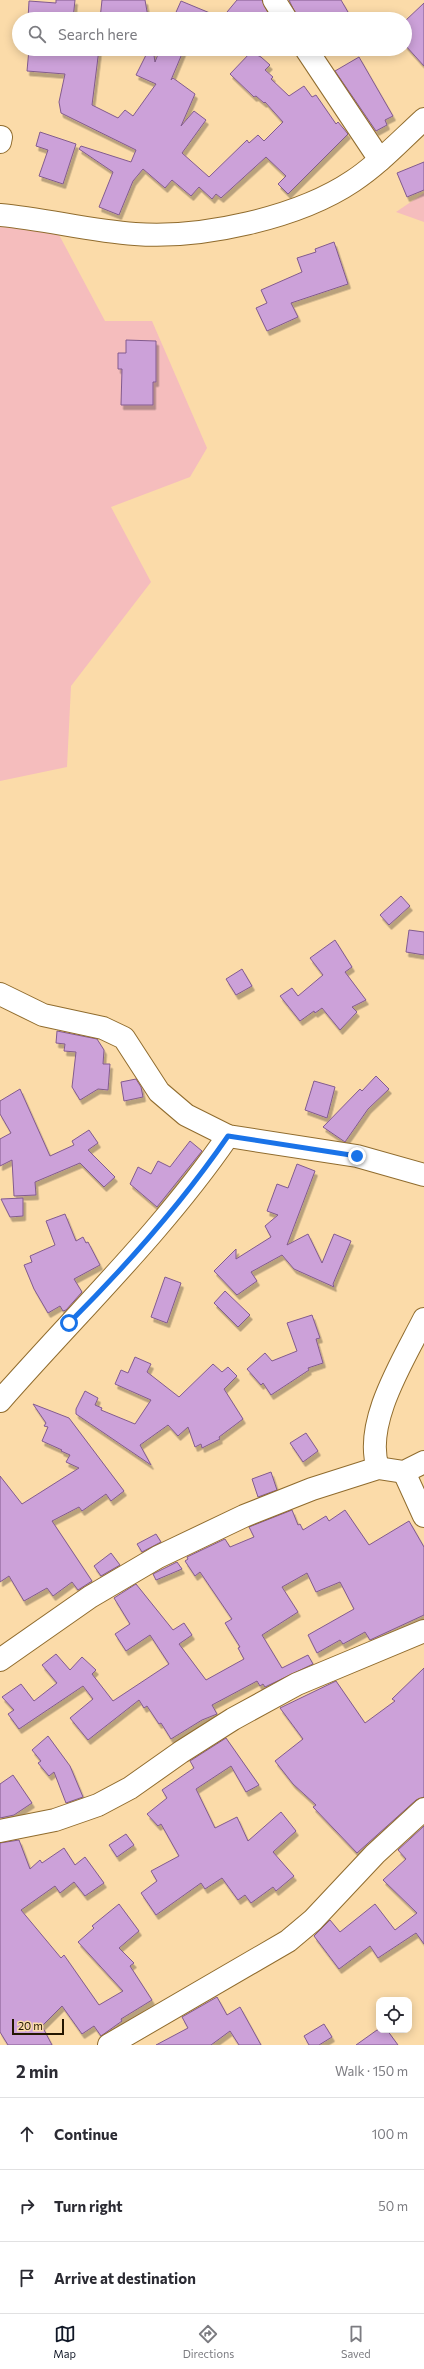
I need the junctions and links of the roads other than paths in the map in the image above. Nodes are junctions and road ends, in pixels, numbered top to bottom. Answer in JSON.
{"nodes":[{"id":1,"x":274,"y":0,"type":"edge"},
{"id":2,"x":282,"y":12,"type":"edge"},
{"id":3,"x":311,"y":56,"type":"edge"},
{"id":4,"x":424,"y":119,"type":"edge"},
{"id":5,"x":380,"y":160,"type":"junction"},
{"id":6,"x":0,"y":215,"type":"edge"},
{"id":7,"x":0,"y":994,"type":"edge"},
{"id":8,"x":228,"y":1136,"type":"junction"},
{"id":9,"x":424,"y":1175,"type":"edge"},
{"id":10,"x":424,"y":1319,"type":"edge"},
{"id":11,"x":0,"y":1401,"type":"edge"},
{"id":12,"x":424,"y":1462,"type":"edge"},
{"id":13,"x":378,"y":1468,"type":"junction"},
{"id":14,"x":404,"y":1472,"type":"junction"},
{"id":15,"x":424,"y":1516,"type":"edge"},
{"id":16,"x":424,"y":1631,"type":"edge"},
{"id":17,"x":0,"y":1660,"type":"edge"},
{"id":18,"x":424,"y":1810,"type":"edge"},
{"id":19,"x":0,"y":1831,"type":"edge"},
{"id":20,"x":137,"y":2038,"type":"edge"},
{"id":21,"x":109,"y":2045,"type":"edge"}],
"edges":[{"from":1,"to":2,"type":"street"},
{"from":3,"to":5,"type":"street"},
{"from":4,"to":5,"type":"street"},
{"from":5,"to":6,"type":"street"},
{"from":7,"to":8,"type":"street"},
{"from":8,"to":9,"type":"street"},
{"from":8,"to":11,"type":"street"},
{"from":10,"to":13,"type":"street"},
{"from":12,"to":14,"type":"street"},
{"from":13,"to":14,"type":"street"},
{"from":13,"to":17,"type":"street"},
{"from":14,"to":15,"type":"street"},
{"from":16,"to":19,"type":"street"},
{"from":18,"to":20,"type":"street"},
{"from":20,"to":21,"type":"street"}]}
